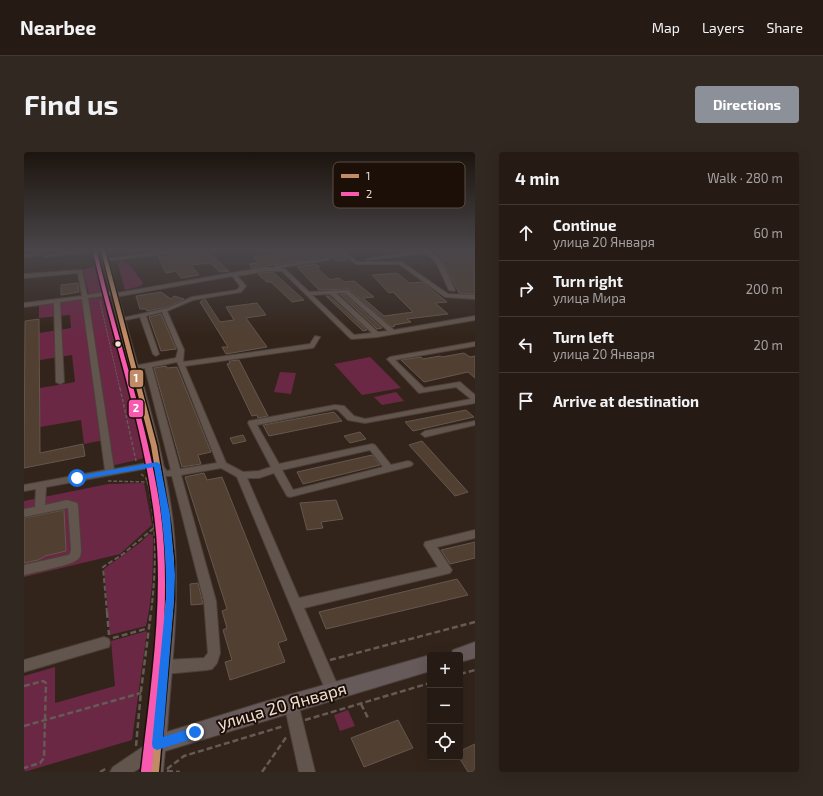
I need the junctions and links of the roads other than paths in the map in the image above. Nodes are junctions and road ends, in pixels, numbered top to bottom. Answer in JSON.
{"nodes":[{"id":1,"x":82,"y":279,"type":"edge"},
{"id":2,"x":111,"y":279,"type":"edge"},
{"id":3,"x":209,"y":279,"type":"edge"},
{"id":4,"x":237,"y":279,"type":"edge"},
{"id":5,"x":292,"y":279,"type":"edge"},
{"id":6,"x":423,"y":279,"type":"edge"},
{"id":7,"x":447,"y":279,"type":"edge"},
{"id":8,"x":452,"y":290,"type":"dead end"},
{"id":9,"x":331,"y":292,"type":"junction"},
{"id":10,"x":115,"y":294,"type":"junction"},
{"id":11,"x":307,"y":294,"type":"junction"},
{"id":12,"x":85,"y":297,"type":"junction"},
{"id":13,"x":475,"y":297,"type":"edge"},
{"id":14,"x":57,"y":300,"type":"junction"},
{"id":15,"x":24,"y":305,"type":"edge"},
{"id":16,"x":164,"y":310,"type":"junction"},
{"id":17,"x":143,"y":316,"type":"junction"},
{"id":18,"x":475,"y":318,"type":"edge"},
{"id":19,"x":121,"y":319,"type":"junction"},
{"id":20,"x":393,"y":332,"type":"junction"},
{"id":21,"x":377,"y":335,"type":"junction"},
{"id":22,"x":317,"y":337,"type":"dead end"},
{"id":23,"x":475,"y":344,"type":"edge"},
{"id":24,"x":156,"y":354,"type":"dead end"},
{"id":25,"x":180,"y":362,"type":"junction"},
{"id":26,"x":148,"y":366,"type":"junction"},
{"id":27,"x":134,"y":368,"type":"junction"},
{"id":28,"x":60,"y":382,"type":"dead end"},
{"id":29,"x":475,"y":389,"type":"edge"},
{"id":30,"x":465,"y":391,"type":"junction"},
{"id":31,"x":475,"y":400,"type":"edge"},
{"id":32,"x":475,"y":423,"type":"edge"},
{"id":33,"x":425,"y":434,"type":"dead end"},
{"id":34,"x":157,"y":464,"type":"junction"},
{"id":35,"x":408,"y":464,"type":"dead end"},
{"id":36,"x":222,"y":465,"type":"junction"},
{"id":37,"x":276,"y":468,"type":"junction"},
{"id":38,"x":389,"y":469,"type":"junction"},
{"id":39,"x":110,"y":472,"type":"junction"},
{"id":40,"x":176,"y":473,"type":"junction"},
{"id":41,"x":241,"y":475,"type":"junction"},
{"id":42,"x":41,"y":485,"type":"junction"},
{"id":43,"x":24,"y":488,"type":"edge"},
{"id":44,"x":40,"y":510,"type":"junction"},
{"id":45,"x":24,"y":513,"type":"edge"},
{"id":46,"x":475,"y":534,"type":"edge"},
{"id":47,"x":24,"y":570,"type":"edge"},
{"id":48,"x":297,"y":604,"type":"junction"},
{"id":49,"x":104,"y":643,"type":"dead end"},
{"id":50,"x":475,"y":650,"type":"edge"},
{"id":51,"x":463,"y":654,"type":"edge"},
{"id":52,"x":427,"y":664,"type":"edge"},
{"id":53,"x":24,"y":666,"type":"edge"},
{"id":54,"x":164,"y":667,"type":"junction"},
{"id":55,"x":333,"y":691,"type":"junction"},
{"id":56,"x":291,"y":703,"type":"junction"},
{"id":57,"x":157,"y":744,"type":"junction"},
{"id":58,"x":115,"y":769,"type":"edge"},
{"id":59,"x":160,"y":771,"type":"edge"},
{"id":60,"x":307,"y":772,"type":"edge"}],
"edges":[{"from":1,"to":12,"type":"street"},
{"from":2,"to":10,"type":"main road"},
{"from":3,"to":10,"type":"street"},
{"from":4,"to":16,"type":"street"},
{"from":5,"to":11,"type":"street"},
{"from":6,"to":13,"type":"street"},
{"from":7,"to":8,"type":"street"},
{"from":9,"to":11,"type":"street"},
{"from":9,"to":20,"type":"street"},
{"from":9,"to":21,"type":"street"},
{"from":10,"to":12,"type":"street"},
{"from":10,"to":19,"type":"main road"},
{"from":11,"to":21,"type":"street"},
{"from":12,"to":14,"type":"street"},
{"from":12,"to":39,"type":"street"},
{"from":14,"to":15,"type":"street"},
{"from":14,"to":28,"type":"street"},
{"from":16,"to":17,"type":"street"},
{"from":16,"to":25,"type":"street"},
{"from":17,"to":19,"type":"street"},
{"from":17,"to":24,"type":"street"},
{"from":18,"to":20,"type":"street"},
{"from":19,"to":27,"type":"main road"},
{"from":20,"to":21,"type":"street"},
{"from":22,"to":25,"type":"street"},
{"from":23,"to":30,"type":"street"},
{"from":25,"to":26,"type":"street"},
{"from":25,"to":36,"type":"street"},
{"from":26,"to":27,"type":"street"},
{"from":26,"to":40,"type":"street"},
{"from":27,"to":34,"type":"main road"},
{"from":29,"to":30,"type":"street"},
{"from":30,"to":31,"type":"street"},
{"from":31,"to":37,"type":"street"},
{"from":32,"to":33,"type":"street"},
{"from":34,"to":39,"type":"street"},
{"from":34,"to":40,"type":"street"},
{"from":34,"to":54,"type":"main road"},
{"from":35,"to":38,"type":"street"},
{"from":36,"to":40,"type":"street"},
{"from":36,"to":41,"type":"street"},
{"from":37,"to":38,"type":"street"},
{"from":37,"to":38,"type":"street"},
{"from":37,"to":41,"type":"street"},
{"from":39,"to":42,"type":"street"},
{"from":40,"to":54,"type":"street"},
{"from":41,"to":48,"type":"street"},
{"from":42,"to":43,"type":"street"},
{"from":42,"to":44,"type":"street"},
{"from":44,"to":45,"type":"street"},
{"from":44,"to":47,"type":"street"},
{"from":46,"to":48,"type":"street"},
{"from":48,"to":55,"type":"street"},
{"from":49,"to":53,"type":"street"},
{"from":50,"to":51,"type":"main road"},
{"from":52,"to":55,"type":"main road","name":"улица 20 Января"},
{"from":54,"to":57,"type":"main road"},
{"from":55,"to":56,"type":"main road","name":"улица 20 Января"},
{"from":56,"to":57,"type":"main road","name":"улица 20 Января"},
{"from":56,"to":60,"type":"street"},
{"from":57,"to":58,"type":"street","name":"улица 20 Января"},
{"from":57,"to":59,"type":"main road"}]}
